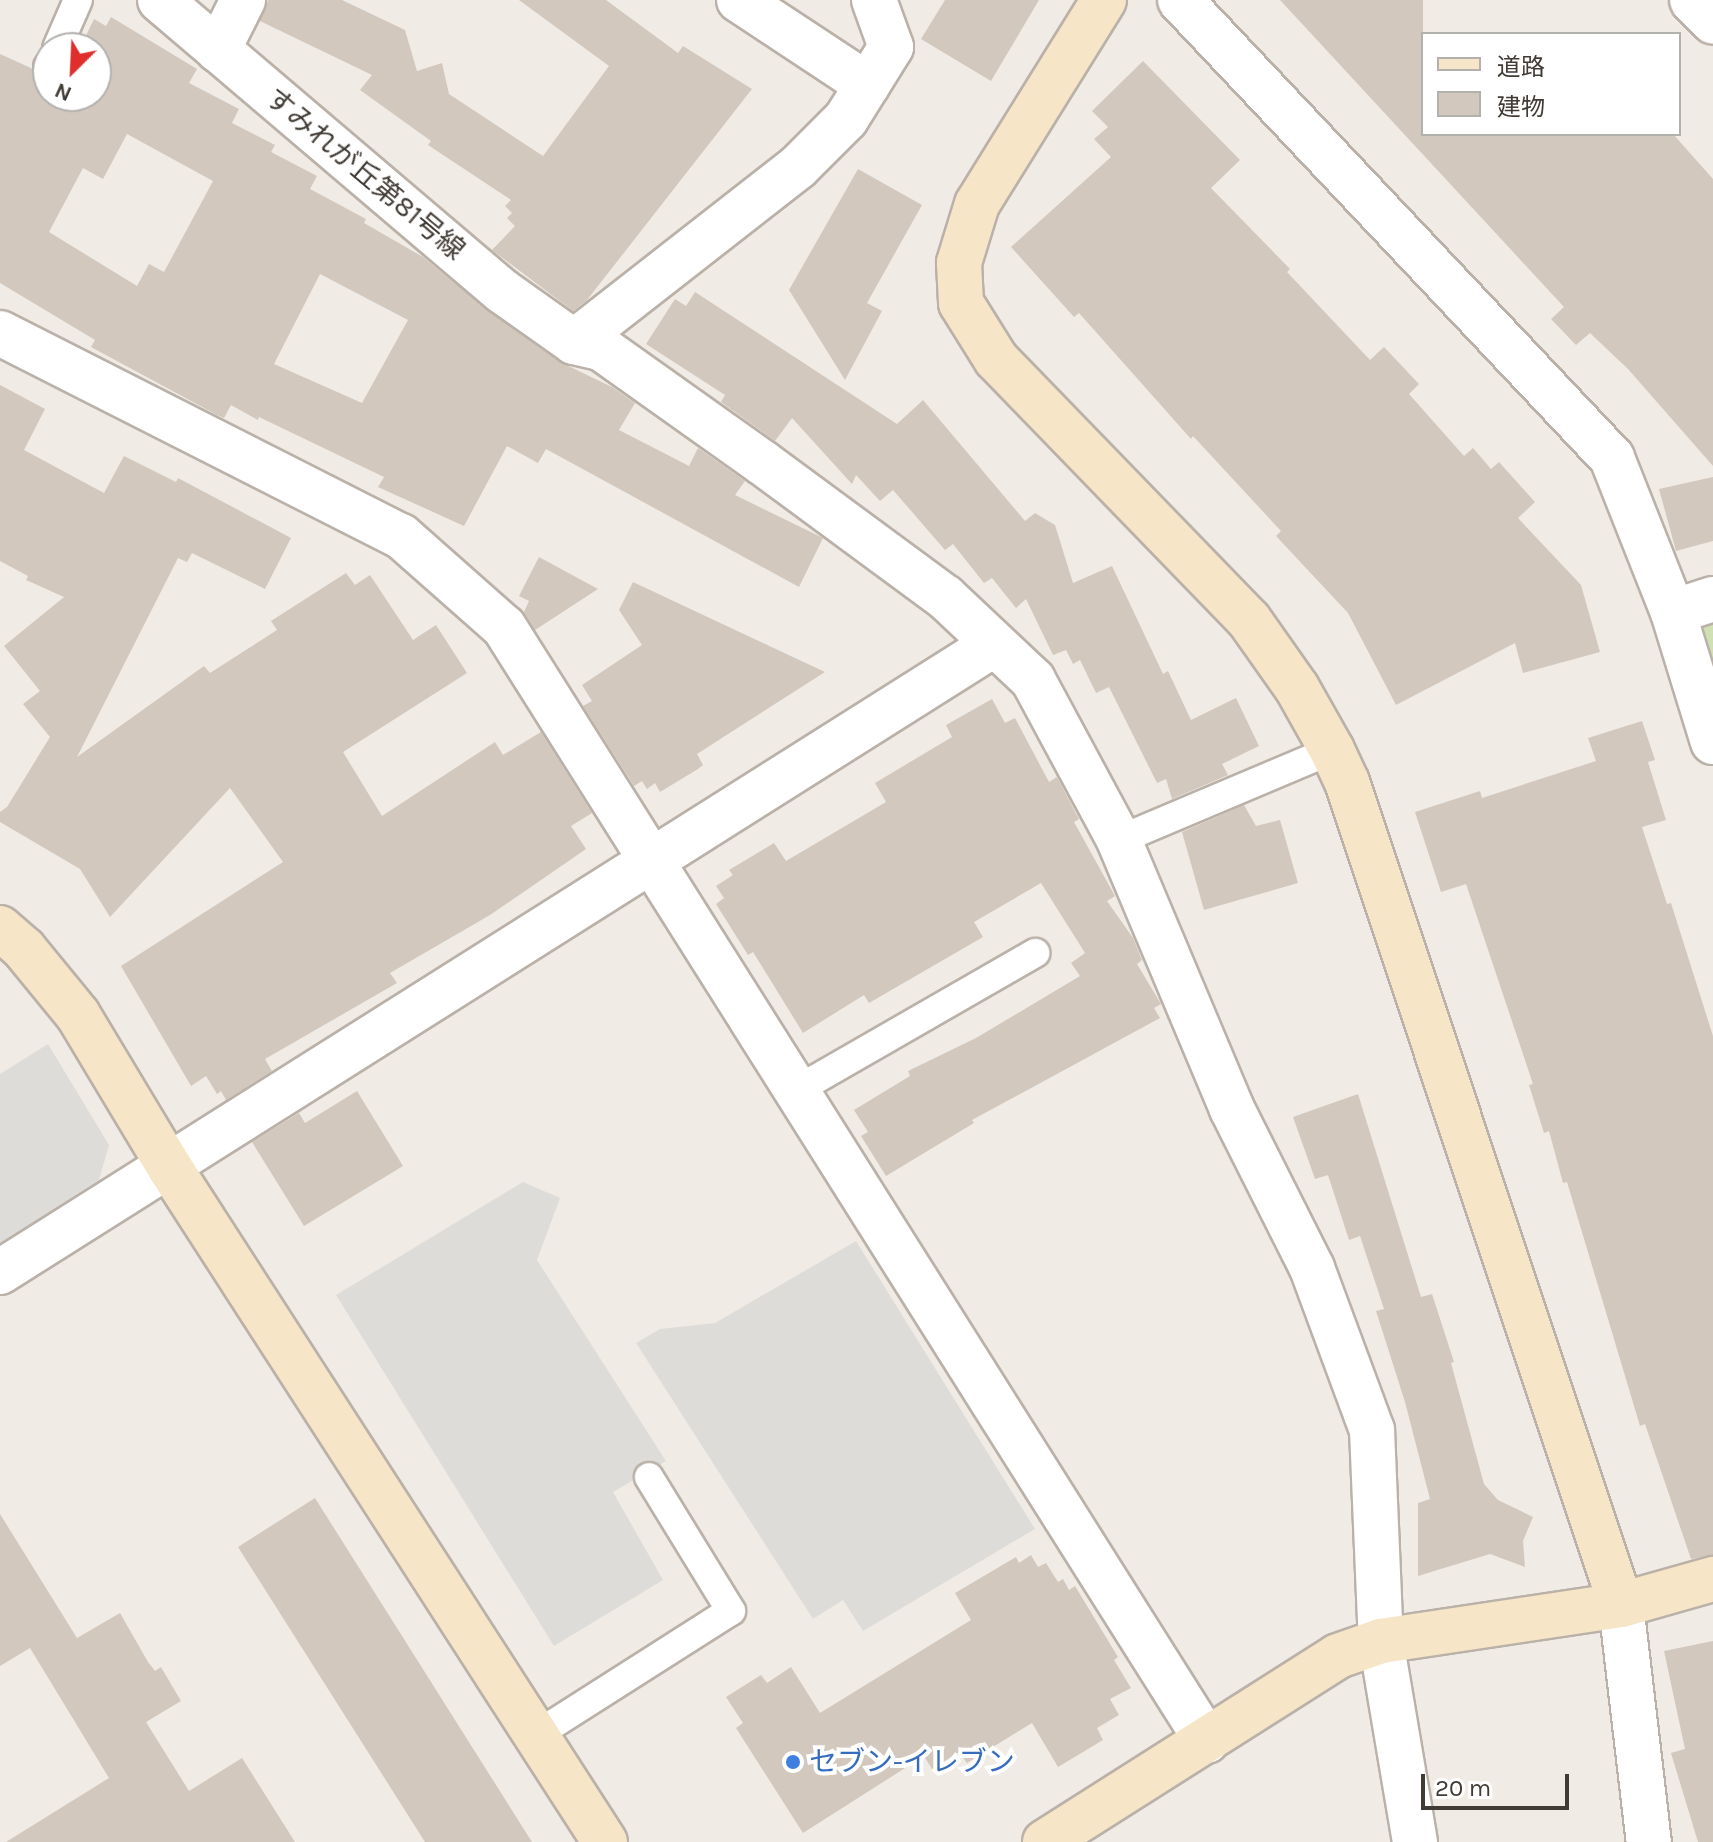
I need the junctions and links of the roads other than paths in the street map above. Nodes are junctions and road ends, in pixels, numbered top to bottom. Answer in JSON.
{"nodes":[{"id":1,"x":78,"y":0,"type":"edge"},
{"id":2,"x":160,"y":0,"type":"edge"},
{"id":3,"x":243,"y":0,"type":"edge"},
{"id":4,"x":739,"y":0,"type":"edge"},
{"id":5,"x":874,"y":0,"type":"edge"},
{"id":6,"x":1104,"y":0,"type":"edge"},
{"id":7,"x":1180,"y":0,"type":"edge"},
{"id":8,"x":1692,"y":0,"type":"edge"},
{"id":9,"x":1713,"y":22,"type":"edge"},
{"id":10,"x":64,"y":32,"type":"edge"},
{"id":11,"x":218,"y":50,"type":"junction"},
{"id":12,"x":868,"y":85,"type":"junction"},
{"id":13,"x":0,"y":333,"type":"edge"},
{"id":14,"x":574,"y":342,"type":"junction"},
{"id":15,"x":1693,"y":606,"type":"edge"},
{"id":16,"x":993,"y":645,"type":"junction"},
{"id":17,"x":1713,"y":742,"type":"edge"},
{"id":18,"x":1332,"y":750,"type":"junction"},
{"id":19,"x":1119,"y":840,"type":"junction"},
{"id":20,"x":653,"y":861,"type":"junction"},
{"id":21,"x":0,"y":928,"type":"edge"},
{"id":22,"x":1035,"y":953,"type":"dead end"},
{"id":23,"x":797,"y":1090,"type":"junction"},
{"id":24,"x":170,"y":1168,"type":"junction"},
{"id":25,"x":0,"y":1272,"type":"edge"},
{"id":26,"x":649,"y":1477,"type":"dead end"},
{"id":27,"x":1713,"y":1579,"type":"edge"},
{"id":28,"x":1621,"y":1605,"type":"junction"},
{"id":29,"x":1381,"y":1641,"type":"junction"},
{"id":30,"x":536,"y":1735,"type":"junction"},
{"id":31,"x":1207,"y":1741,"type":"junction"},
{"id":32,"x":605,"y":1842,"type":"edge"},
{"id":33,"x":1045,"y":1842,"type":"edge"},
{"id":34,"x":1415,"y":1842,"type":"edge"},
{"id":35,"x":1649,"y":1842,"type":"edge"}],
"edges":[{"from":1,"to":10,"type":"lane"},
{"from":2,"to":11,"type":"street","name":"すみれが丘第81号線"},
{"from":3,"to":11,"type":"street"},
{"from":4,"to":12,"type":"street"},
{"from":5,"to":12,"type":"street"},
{"from":6,"to":18,"type":"street"},
{"from":7,"to":15,"type":"street"},
{"from":8,"to":9,"type":"street"},
{"from":11,"to":14,"type":"street","name":"すみれが丘第81号線"},
{"from":12,"to":14,"type":"street"},
{"from":13,"to":20,"type":"street"},
{"from":14,"to":16,"type":"street","name":"すみれが丘第81号線"},
{"from":15,"to":17,"type":"street"},
{"from":16,"to":19,"type":"street","name":"すみれが丘第81号線"},
{"from":16,"to":20,"type":"street"},
{"from":18,"to":19,"type":"lane"},
{"from":18,"to":28,"type":"street"},
{"from":19,"to":29,"type":"street","name":"すみれが丘第81号線"},
{"from":20,"to":23,"type":"street"},
{"from":20,"to":24,"type":"street"},
{"from":21,"to":24,"type":"street"},
{"from":22,"to":23,"type":"lane"},
{"from":23,"to":31,"type":"street"},
{"from":24,"to":25,"type":"street"},
{"from":24,"to":30,"type":"street"},
{"from":26,"to":30,"type":"lane"},
{"from":27,"to":28,"type":"street"},
{"from":28,"to":29,"type":"street"},
{"from":28,"to":35,"type":"street"},
{"from":29,"to":31,"type":"street"},
{"from":29,"to":34,"type":"street","name":"すみれが丘第81号線"},
{"from":30,"to":32,"type":"street"},
{"from":31,"to":33,"type":"street"}]}
